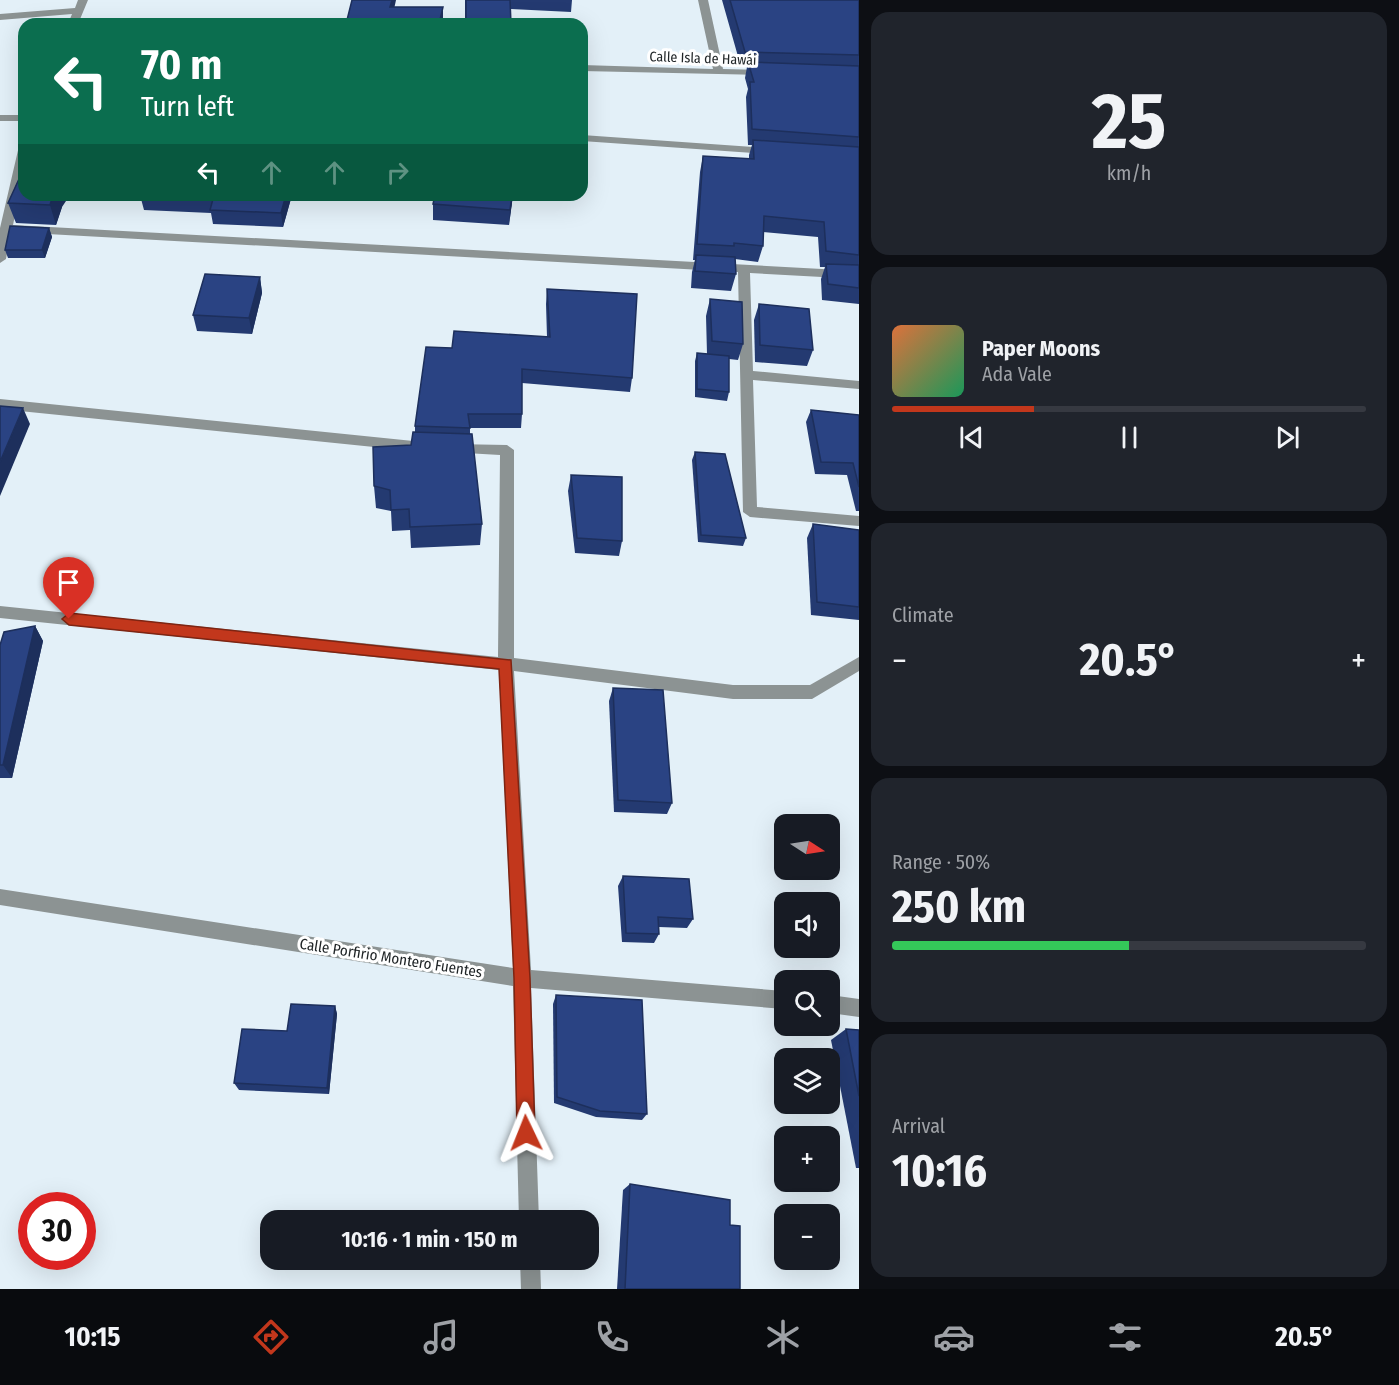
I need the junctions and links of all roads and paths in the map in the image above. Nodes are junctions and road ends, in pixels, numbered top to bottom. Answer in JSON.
{"nodes":[{"id":1,"x":83,"y":0,"type":"edge"},
{"id":2,"x":704,"y":0,"type":"edge"},
{"id":3,"x":78,"y":11,"type":"junction"},
{"id":4,"x":0,"y":17,"type":"edge"},
{"id":5,"x":75,"y":18,"type":"edge"},
{"id":6,"x":588,"y":68,"type":"edge"},
{"id":7,"x":719,"y":72,"type":"junction"},
{"id":8,"x":777,"y":74,"type":"edge"},
{"id":9,"x":0,"y":118,"type":"edge"},
{"id":10,"x":18,"y":118,"type":"edge"},
{"id":11,"x":588,"y":138,"type":"edge"},
{"id":12,"x":778,"y":152,"type":"edge"},
{"id":13,"x":18,"y":173,"type":"edge"},
{"id":14,"x":6,"y":228,"type":"junction"},
{"id":15,"x":0,"y":259,"type":"edge"},
{"id":16,"x":744,"y":269,"type":"junction"},
{"id":17,"x":859,"y":275,"type":"edge"},
{"id":18,"x":747,"y":375,"type":"junction"},
{"id":19,"x":859,"y":385,"type":"edge"},
{"id":20,"x":0,"y":404,"type":"edge"},
{"id":21,"x":859,"y":521,"type":"edge"},
{"id":22,"x":0,"y":612,"type":"edge"},
{"id":23,"x":859,"y":663,"type":"edge"},
{"id":24,"x":506,"y":664,"type":"junction"},
{"id":25,"x":0,"y":897,"type":"edge"},
{"id":26,"x":522,"y":978,"type":"junction"},
{"id":27,"x":774,"y":999,"type":"edge"},
{"id":28,"x":840,"y":1005,"type":"edge"},
{"id":29,"x":859,"y":1008,"type":"edge"},
{"id":30,"x":529,"y":1210,"type":"edge"},
{"id":31,"x":530,"y":1270,"type":"edge"},
{"id":32,"x":531,"y":1289,"type":"edge"}],
"edges":[{"from":1,"to":3,"type":"street"},
{"from":2,"to":7,"type":"street"},
{"from":3,"to":4,"type":"street"},
{"from":3,"to":5,"type":"street"},
{"from":6,"to":7,"type":"street","name":"Calle Isla de Hawái"},
{"from":7,"to":8,"type":"street","name":"Calle Isla de Hawái"},
{"from":9,"to":10,"type":"street"},
{"from":11,"to":12,"type":"street"},
{"from":13,"to":14,"type":"street"},
{"from":14,"to":15,"type":"street"},
{"from":14,"to":16,"type":"street"},
{"from":16,"to":17,"type":"street"},
{"from":16,"to":18,"type":"street"},
{"from":18,"to":19,"type":"street"},
{"from":18,"to":21,"type":"street"},
{"from":20,"to":24,"type":"street"},
{"from":22,"to":24,"type":"street"},
{"from":23,"to":24,"type":"street"},
{"from":24,"to":26,"type":"street"},
{"from":25,"to":26,"type":"street","name":"Calle Porfirio Montero Fuentes"},
{"from":26,"to":27,"type":"street","name":"Calle Porfirio Montero Fuentes"},
{"from":26,"to":30,"type":"street"},
{"from":28,"to":29,"type":"street"},
{"from":31,"to":32,"type":"street"}]}
